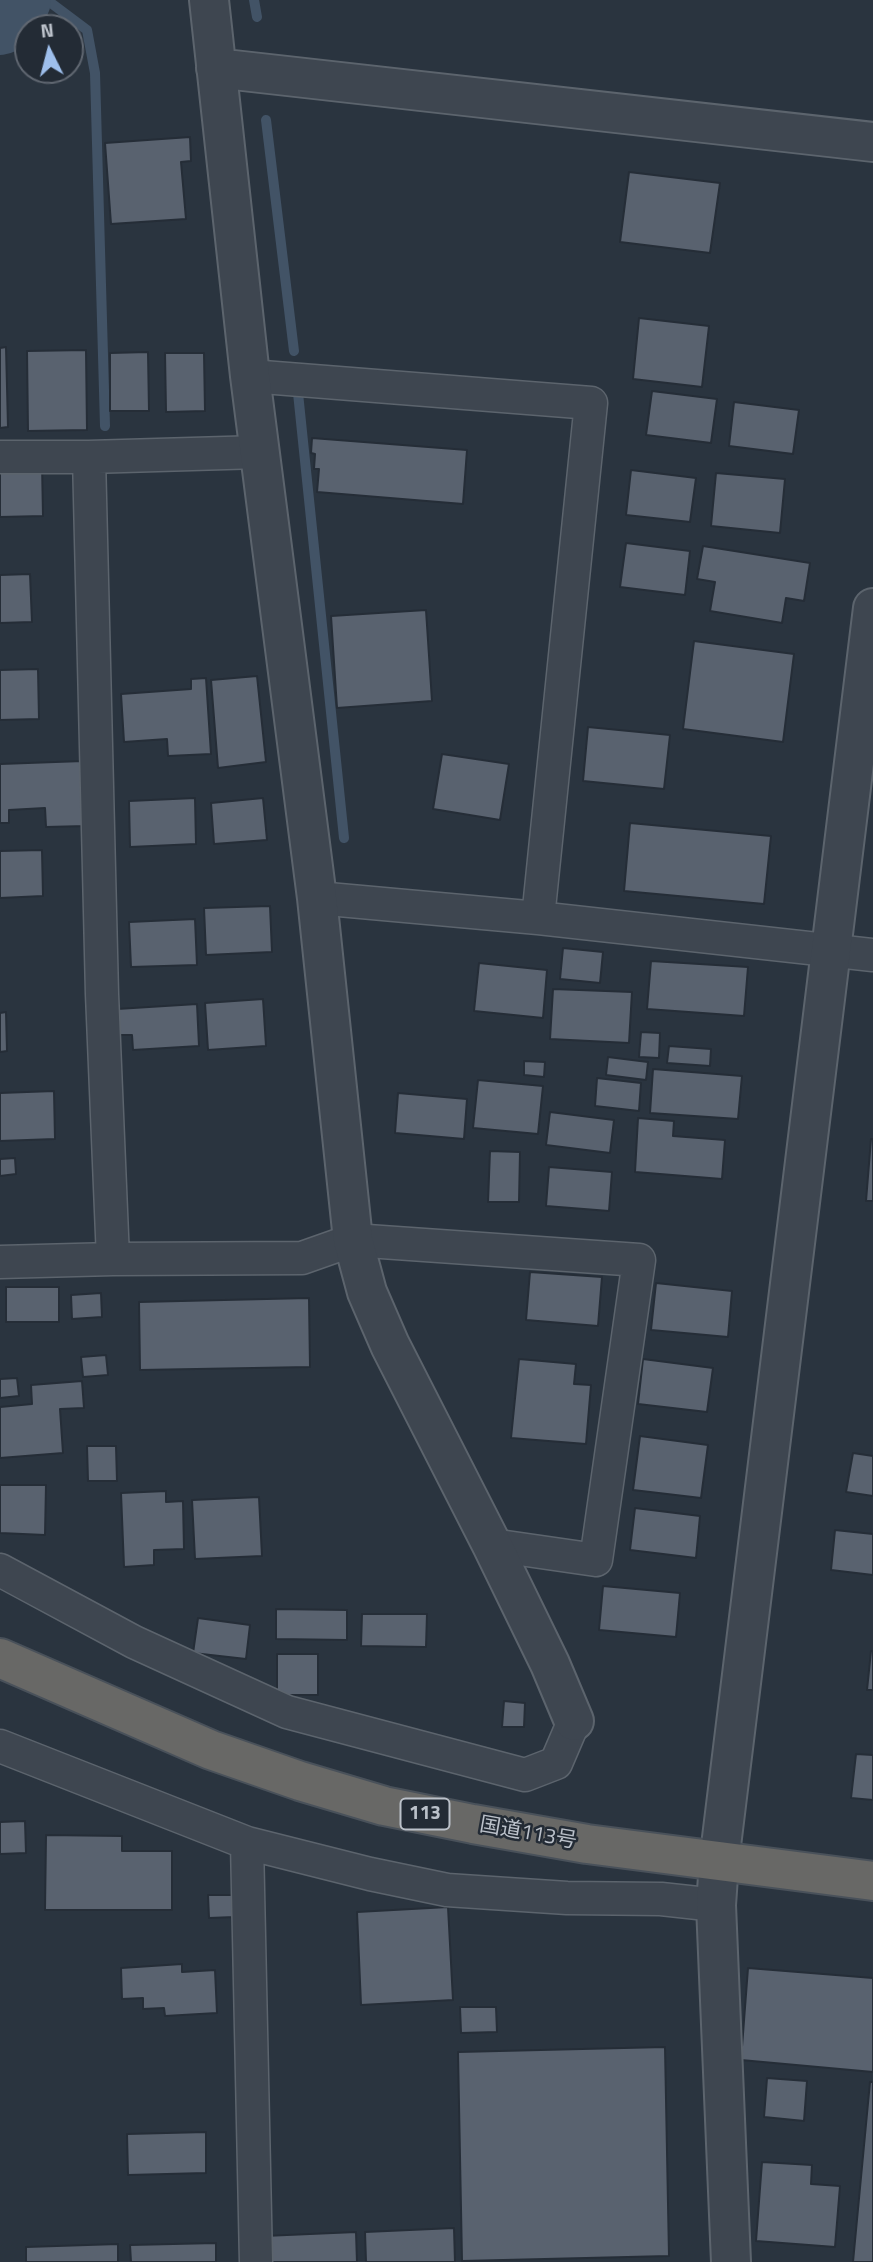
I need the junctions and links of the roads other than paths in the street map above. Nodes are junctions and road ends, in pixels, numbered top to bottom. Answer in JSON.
{"nodes":[{"id":1,"x":209,"y":0,"type":"edge"},
{"id":2,"x":216,"y":68,"type":"junction"},
{"id":3,"x":873,"y":142,"type":"edge"},
{"id":4,"x":250,"y":376,"type":"junction"},
{"id":5,"x":260,"y":452,"type":"junction"},
{"id":6,"x":0,"y":457,"type":"edge"},
{"id":7,"x":89,"y":457,"type":"junction"},
{"id":8,"x":873,"y":608,"type":"edge"},
{"id":9,"x":317,"y":898,"type":"junction"},
{"id":10,"x":538,"y":918,"type":"junction"},
{"id":11,"x":832,"y":951,"type":"junction"},
{"id":12,"x":873,"y":955,"type":"edge"},
{"id":13,"x":353,"y":1240,"type":"junction"},
{"id":14,"x":113,"y":1259,"type":"junction"},
{"id":15,"x":0,"y":1262,"type":"edge"},
{"id":16,"x":492,"y":1545,"type":"junction"},
{"id":17,"x":0,"y":1570,"type":"edge"},
{"id":18,"x":0,"y":1658,"type":"edge"},
{"id":19,"x":574,"y":1721,"type":"joint"},
{"id":20,"x":0,"y":1746,"type":"edge"},
{"id":21,"x":247,"y":1843,"type":"junction"},
{"id":22,"x":719,"y":1861,"type":"junction"},
{"id":23,"x":873,"y":1881,"type":"edge"},
{"id":24,"x":716,"y":1905,"type":"junction"},
{"id":25,"x":256,"y":2262,"type":"edge"},
{"id":26,"x":730,"y":2262,"type":"edge"}],
"edges":[{"from":1,"to":2,"type":"street"},
{"from":2,"to":3,"type":"street"},
{"from":2,"to":4,"type":"street"},
{"from":4,"to":5,"type":"street"},
{"from":4,"to":10,"type":"street"},
{"from":5,"to":7,"type":"street"},
{"from":5,"to":9,"type":"street"},
{"from":6,"to":7,"type":"street"},
{"from":7,"to":14,"type":"street"},
{"from":8,"to":11,"type":"street"},
{"from":9,"to":10,"type":"street"},
{"from":9,"to":13,"type":"street"},
{"from":10,"to":11,"type":"street"},
{"from":11,"to":12,"type":"street"},
{"from":11,"to":22,"type":"street"},
{"from":13,"to":14,"type":"street"},
{"from":13,"to":16,"type":"street"},
{"from":13,"to":16,"type":"street"},
{"from":14,"to":15,"type":"street"},
{"from":16,"to":19,"type":"street"},
{"from":17,"to":19,"type":"street"},
{"from":18,"to":22,"type":"highway","name":"国道113号","number":"113"},
{"from":20,"to":21,"type":"street"},
{"from":21,"to":24,"type":"street"},
{"from":21,"to":25,"type":"street"},
{"from":22,"to":23,"type":"highway","name":"国道113号","number":"113"},
{"from":22,"to":24,"type":"street"},
{"from":24,"to":26,"type":"street"}]}
